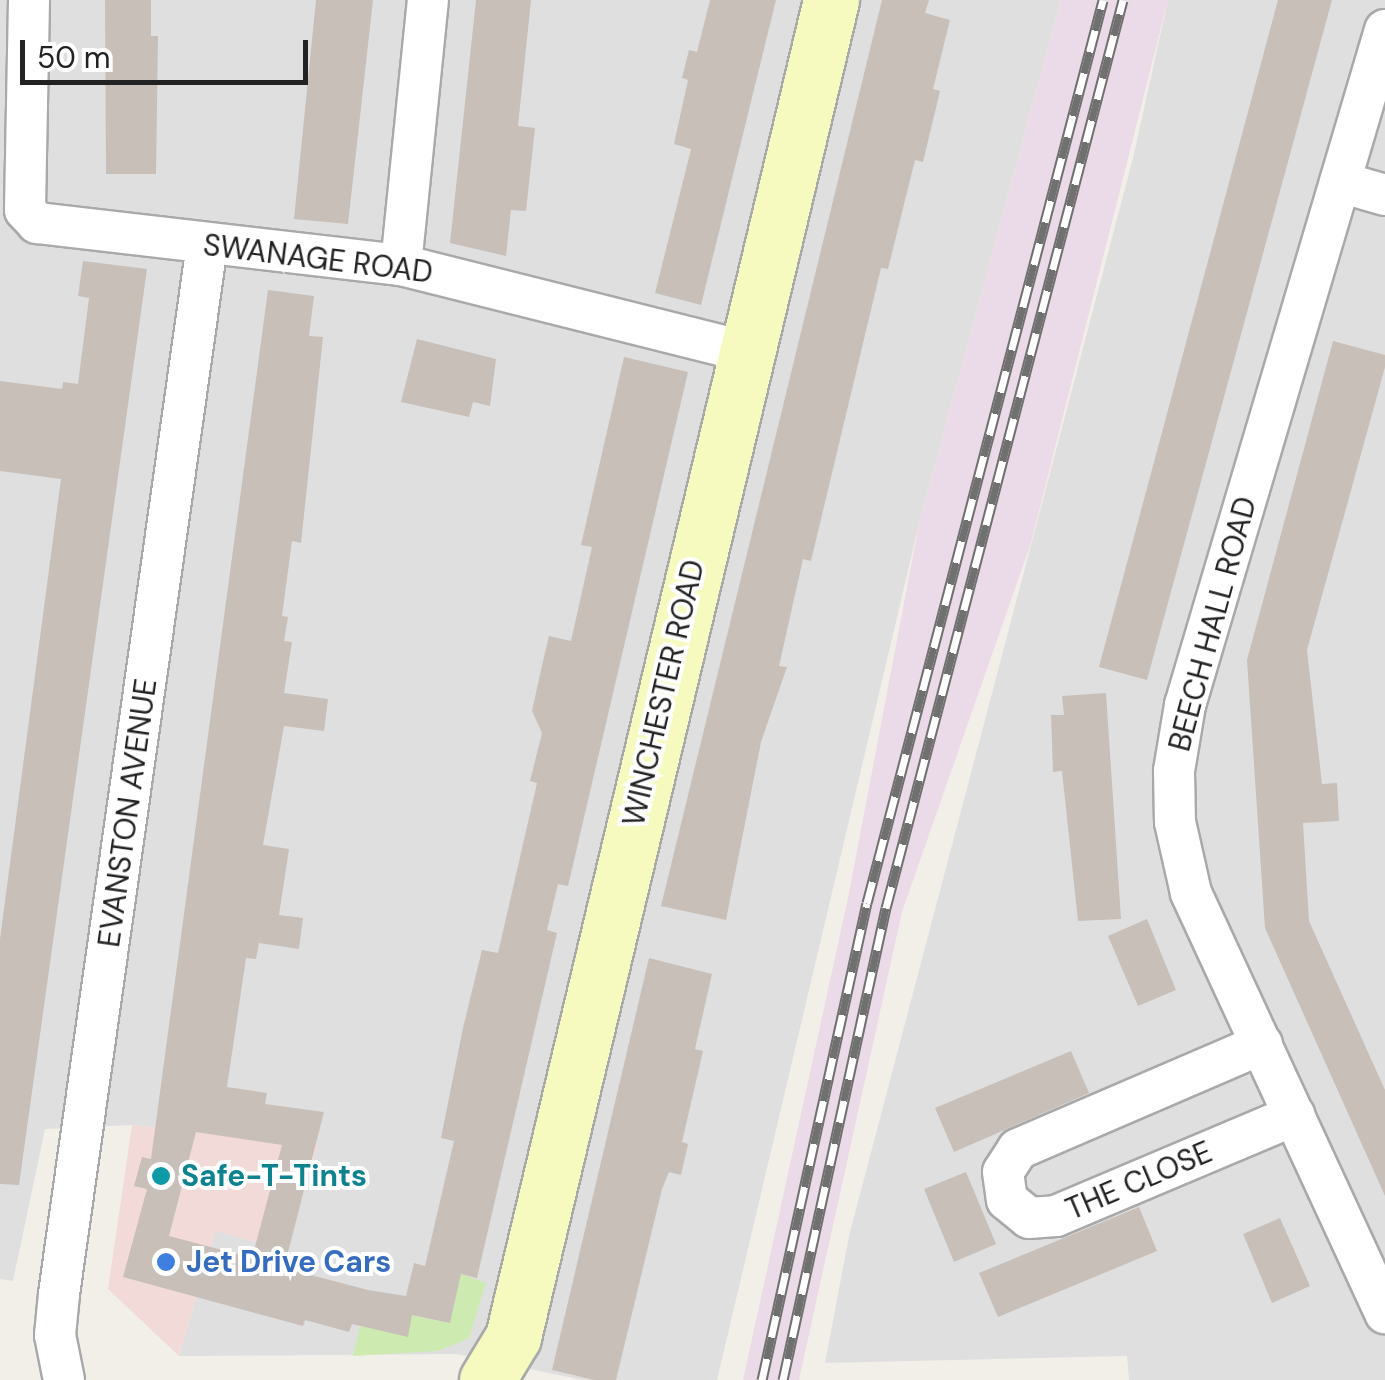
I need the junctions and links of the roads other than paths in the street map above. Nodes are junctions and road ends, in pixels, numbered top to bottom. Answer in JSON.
{"nodes":[{"id":1,"x":29,"y":0,"type":"edge"},
{"id":2,"x":428,"y":0,"type":"edge"},
{"id":3,"x":831,"y":0,"type":"edge"},
{"id":4,"x":1385,"y":30,"type":"edge"},
{"id":5,"x":1340,"y":182,"type":"junction"},
{"id":6,"x":1385,"y":194,"type":"edge"},
{"id":7,"x":207,"y":245,"type":"junction"},
{"id":8,"x":401,"y":265,"type":"junction"},
{"id":9,"x":744,"y":351,"type":"junction"},
{"id":10,"x":1262,"y":1044,"type":"junction"},
{"id":11,"x":1295,"y":1115,"type":"junction"},
{"id":12,"x":1385,"y":1312,"type":"edge"},
{"id":13,"x":64,"y":1380,"type":"edge"},
{"id":14,"x":487,"y":1380,"type":"edge"}],
"edges":[{"from":1,"to":7,"type":"street","name":"SWANAGE ROAD"},
{"from":2,"to":8,"type":"street"},
{"from":3,"to":9,"type":"main road","name":"WINCHESTER ROAD"},
{"from":4,"to":5,"type":"street","name":"BEECH HALL ROAD"},
{"from":5,"to":6,"type":"street"},
{"from":5,"to":10,"type":"street","name":"BEECH HALL ROAD"},
{"from":7,"to":8,"type":"street","name":"SWANAGE ROAD"},
{"from":7,"to":13,"type":"street","name":"EVANSTON AVENUE"},
{"from":8,"to":9,"type":"street","name":"SWANAGE ROAD"},
{"from":9,"to":14,"type":"main road","name":"WINCHESTER ROAD"},
{"from":10,"to":11,"type":"street","name":"BEECH HALL ROAD"},
{"from":10,"to":11,"type":"street","name":"THE CLOSE"},
{"from":11,"to":12,"type":"street","name":"BEECH HALL ROAD"}]}
